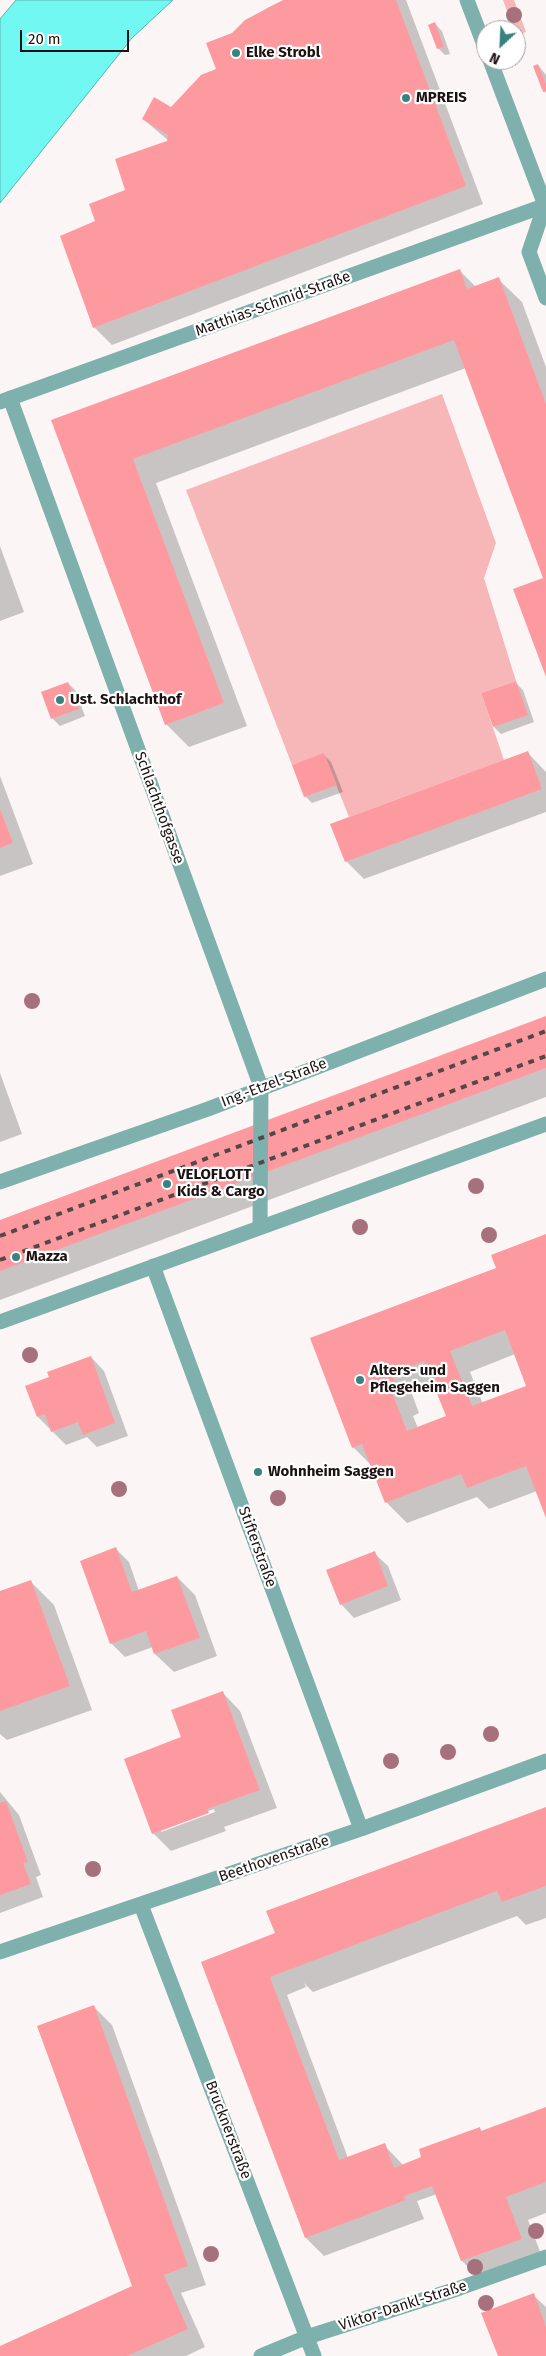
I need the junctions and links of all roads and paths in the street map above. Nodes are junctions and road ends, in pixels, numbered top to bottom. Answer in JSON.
{"nodes":[{"id":1,"x":467,"y":0,"type":"edge"},
{"id":2,"x":476,"y":24,"type":"edge"},
{"id":3,"x":494,"y":70,"type":"edge"},
{"id":4,"x":546,"y":205,"type":"edge"},
{"id":5,"x":546,"y":298,"type":"edge"},
{"id":6,"x":5,"y":400,"type":"edge"},
{"id":7,"x":546,"y":979,"type":"edge"},
{"id":8,"x":261,"y":1088,"type":"junction"},
{"id":9,"x":546,"y":1124,"type":"edge"},
{"id":10,"x":0,"y":1182,"type":"edge"},
{"id":11,"x":260,"y":1226,"type":"junction"},
{"id":12,"x":153,"y":1266,"type":"junction"},
{"id":13,"x":0,"y":1322,"type":"edge"},
{"id":14,"x":546,"y":1762,"type":"edge"},
{"id":15,"x":362,"y":1829,"type":"junction"},
{"id":16,"x":141,"y":1905,"type":"junction"},
{"id":17,"x":0,"y":1952,"type":"edge"},
{"id":18,"x":546,"y":2256,"type":"edge"},
{"id":19,"x":307,"y":2337,"type":"junction"},
{"id":20,"x":261,"y":2356,"type":"edge"},
{"id":21,"x":314,"y":2356,"type":"edge"}],
"edges":[{"from":1,"to":2,"type":"street"},
{"from":3,"to":4,"type":"street"},
{"from":4,"to":5,"type":"street"},
{"from":4,"to":6,"type":"street","name":"Matthias-Schmid-Straße"},
{"from":6,"to":8,"type":"street","name":"Schlachthofgasse"},
{"from":7,"to":8,"type":"street","name":"Ing.-Etzel-Straße"},
{"from":8,"to":10,"type":"street","name":"Ing.-Etzel-Straße"},
{"from":8,"to":11,"type":"street","name":"Schlachthofgasse"},
{"from":9,"to":11,"type":"street"},
{"from":11,"to":12,"type":"street"},
{"from":12,"to":13,"type":"street"},
{"from":12,"to":15,"type":"street","name":"Stifterstraße"},
{"from":14,"to":15,"type":"street","name":"Beethovenstraße"},
{"from":15,"to":16,"type":"street","name":"Beethovenstraße"},
{"from":16,"to":17,"type":"street","name":"Beethovenstraße"},
{"from":16,"to":19,"type":"street","name":"Brucknerstraße"},
{"from":18,"to":19,"type":"street","name":"Viktor-Dankl-Straße"},
{"from":19,"to":20,"type":"street","name":"Viktor-Dankl-Straße"},
{"from":19,"to":21,"type":"street","name":"Brucknerstraße"}]}
